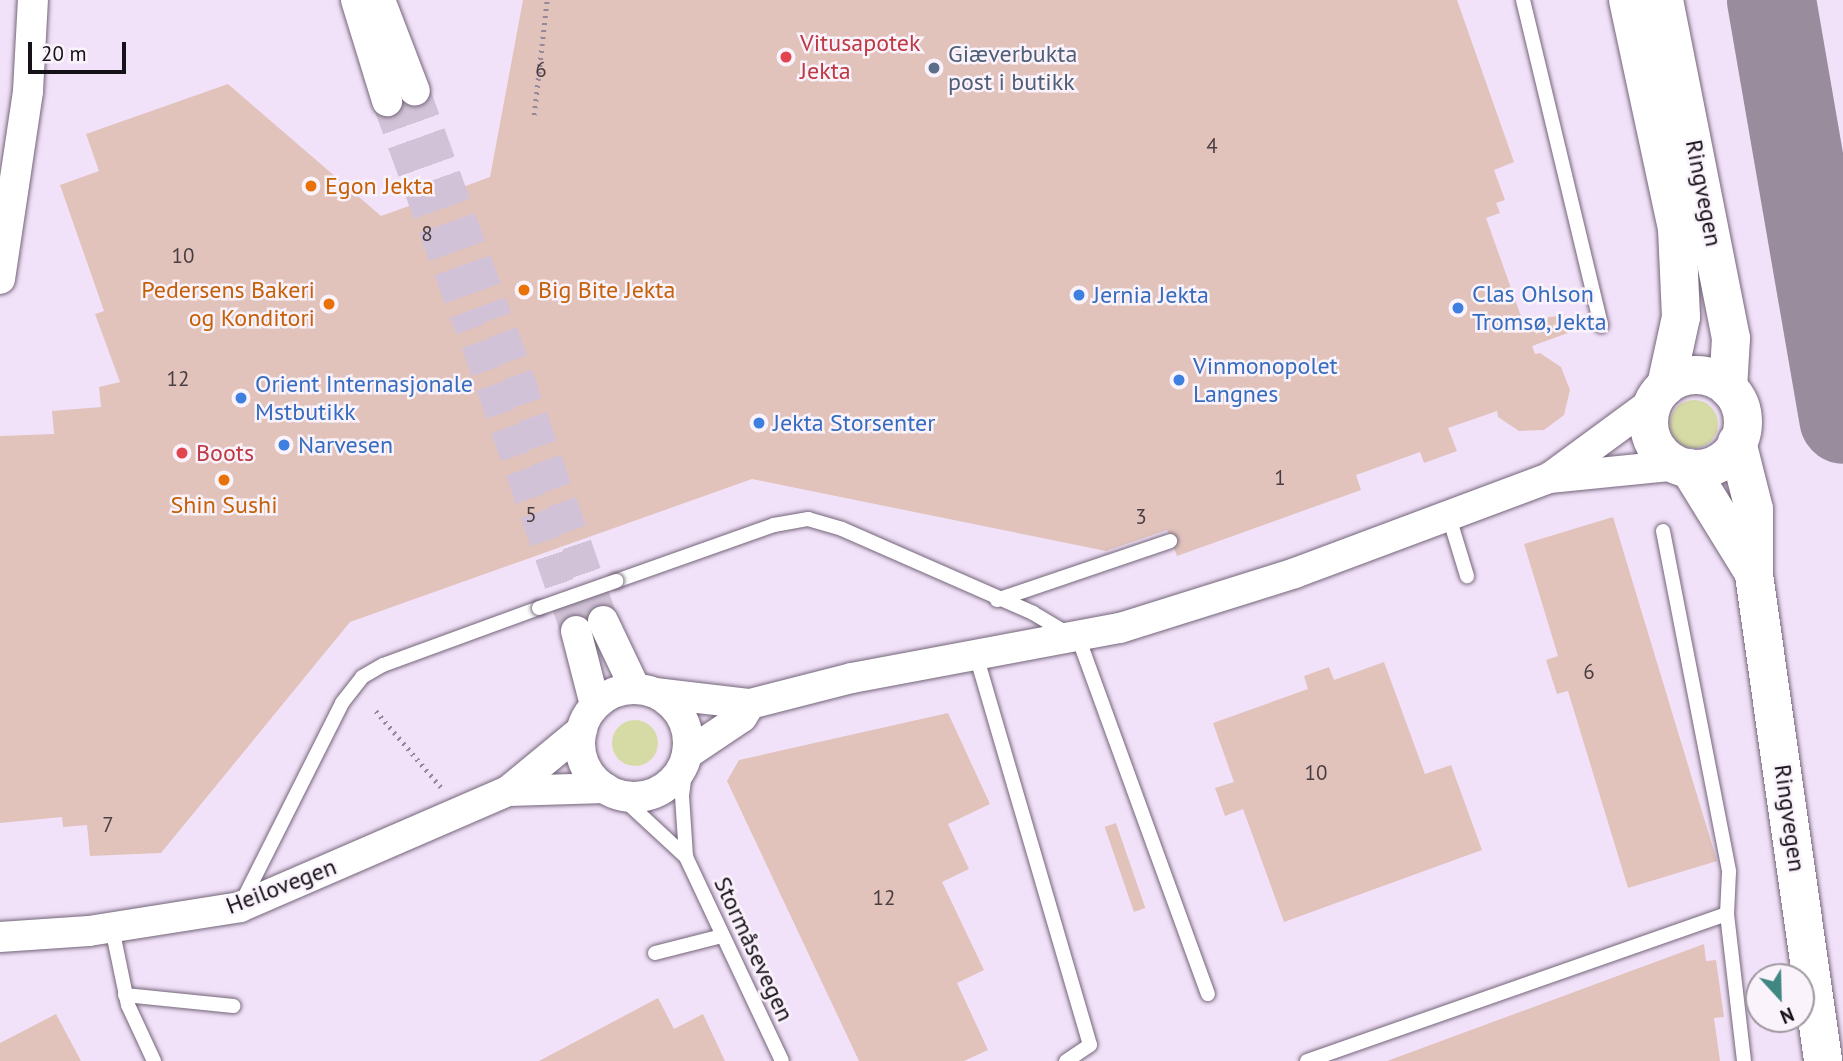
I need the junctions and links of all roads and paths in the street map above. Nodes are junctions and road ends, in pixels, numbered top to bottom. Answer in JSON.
{"nodes":[{"id":1,"x":33,"y":0,"type":"edge"},
{"id":2,"x":356,"y":0,"type":"edge"},
{"id":3,"x":380,"y":0,"type":"edge"},
{"id":4,"x":547,"y":0,"type":"edge"},
{"id":5,"x":1523,"y":0,"type":"edge"},
{"id":6,"x":1628,"y":0,"type":"edge"},
{"id":7,"x":1664,"y":0,"type":"edge"},
{"id":8,"x":415,"y":91,"type":"tunnel mouth"},
{"id":9,"x":387,"y":101,"type":"tunnel mouth"},
{"id":10,"x":534,"y":115,"type":"dead end"},
{"id":11,"x":4,"y":231,"type":"edge"},
{"id":12,"x":0,"y":279,"type":"edge"},
{"id":13,"x":1601,"y":326,"type":"dead end"},
{"id":14,"x":1728,"y":388,"type":"junction"},
{"id":15,"x":1660,"y":393,"type":"junction"},
{"id":16,"x":1737,"y":442,"type":"junction"},
{"id":17,"x":1684,"y":467,"type":"junction"},
{"id":18,"x":1549,"y":478,"type":"junction"},
{"id":19,"x":1450,"y":516,"type":"junction"},
{"id":20,"x":1663,"y":531,"type":"dead end"},
{"id":21,"x":1170,"y":541,"type":"dead end"},
{"id":22,"x":1754,"y":575,"type":"junction"},
{"id":23,"x":1467,"y":576,"type":"dead end"},
{"id":24,"x":997,"y":600,"type":"junction"},
{"id":25,"x":1076,"y":638,"type":"junction"},
{"id":26,"x":976,"y":655,"type":"junction"},
{"id":27,"x":645,"y":691,"type":"junction"},
{"id":28,"x":750,"y":704,"type":"junction"},
{"id":29,"x":376,"y":711,"type":"dead end"},
{"id":30,"x":589,"y":718,"type":"junction"},
{"id":31,"x":687,"y":755,"type":"junction"},
{"id":32,"x":442,"y":789,"type":"dead end"},
{"id":33,"x":508,"y":791,"type":"junction"},
{"id":34,"x":611,"y":791,"type":"junction"},
{"id":35,"x":687,"y":857,"type":"junction"},
{"id":36,"x":240,"y":907,"type":"junction"},
{"id":37,"x":1727,"y":914,"type":"junction"},
{"id":38,"x":112,"y":928,"type":"junction"},
{"id":39,"x":722,"y":936,"type":"junction"},
{"id":40,"x":0,"y":937,"type":"edge"},
{"id":41,"x":655,"y":953,"type":"dead end"},
{"id":42,"x":1208,"y":994,"type":"dead end"},
{"id":43,"x":125,"y":995,"type":"junction"},
{"id":44,"x":233,"y":1006,"type":"dead end"},
{"id":45,"x":154,"y":1061,"type":"edge"},
{"id":46,"x":782,"y":1061,"type":"edge"},
{"id":47,"x":1066,"y":1061,"type":"edge"},
{"id":48,"x":1307,"y":1061,"type":"edge"},
{"id":49,"x":1744,"y":1061,"type":"edge"},
{"id":50,"x":1823,"y":1061,"type":"edge"}],
"edges":[{"from":1,"to":11,"type":"street"},
{"from":2,"to":9,"type":"street"},
{"from":3,"to":8,"type":"street"},
{"from":4,"to":10,"type":"path"},
{"from":5,"to":13,"type":"lane"},
{"from":6,"to":15,"type":"street","name":"Ringvegen"},
{"from":7,"to":14,"type":"street","name":"Ringvegen"},
{"from":11,"to":12,"type":"street"},
{"from":14,"to":15,"type":"street"},
{"from":14,"to":16,"type":"street"},
{"from":15,"to":17,"type":"street"},
{"from":15,"to":18,"type":"street"},
{"from":16,"to":17,"type":"street"},
{"from":16,"to":22,"type":"street","name":"Ringvegen"},
{"from":17,"to":18,"type":"street"},
{"from":17,"to":22,"type":"street","name":"Ringvegen"},
{"from":18,"to":19,"type":"street"},
{"from":19,"to":23,"type":"lane"},
{"from":19,"to":25,"type":"street"},
{"from":20,"to":37,"type":"lane"},
{"from":21,"to":24,"type":"lane"},
{"from":22,"to":50,"type":"street","name":"Ringvegen"},
{"from":24,"to":25,"type":"lane"},
{"from":24,"to":36,"type":"lane","bridge":true},
{"from":25,"to":26,"type":"street"},
{"from":25,"to":42,"type":"lane"},
{"from":26,"to":28,"type":"street"},
{"from":26,"to":47,"type":"lane"},
{"from":27,"to":28,"type":"street"},
{"from":27,"to":30,"type":"street"},
{"from":27,"to":30,"type":"street"},
{"from":27,"to":31,"type":"street"},
{"from":28,"to":31,"type":"street"},
{"from":29,"to":32,"type":"path"},
{"from":30,"to":33,"type":"street"},
{"from":30,"to":34,"type":"street"},
{"from":31,"to":34,"type":"street"},
{"from":31,"to":35,"type":"lane"},
{"from":33,"to":34,"type":"street"},
{"from":33,"to":36,"type":"street","name":"Heilovegen"},
{"from":34,"to":35,"type":"lane"},
{"from":35,"to":39,"type":"lane","name":"Stormåsevegen"},
{"from":36,"to":38,"type":"street","name":"Heilovegen"},
{"from":37,"to":48,"type":"lane"},
{"from":37,"to":49,"type":"lane"},
{"from":38,"to":40,"type":"street","name":"Heilovegen"},
{"from":38,"to":43,"type":"lane"},
{"from":39,"to":41,"type":"lane"},
{"from":39,"to":46,"type":"lane","name":"Stormåsevegen"},
{"from":43,"to":44,"type":"lane"},
{"from":43,"to":45,"type":"lane"}]}
